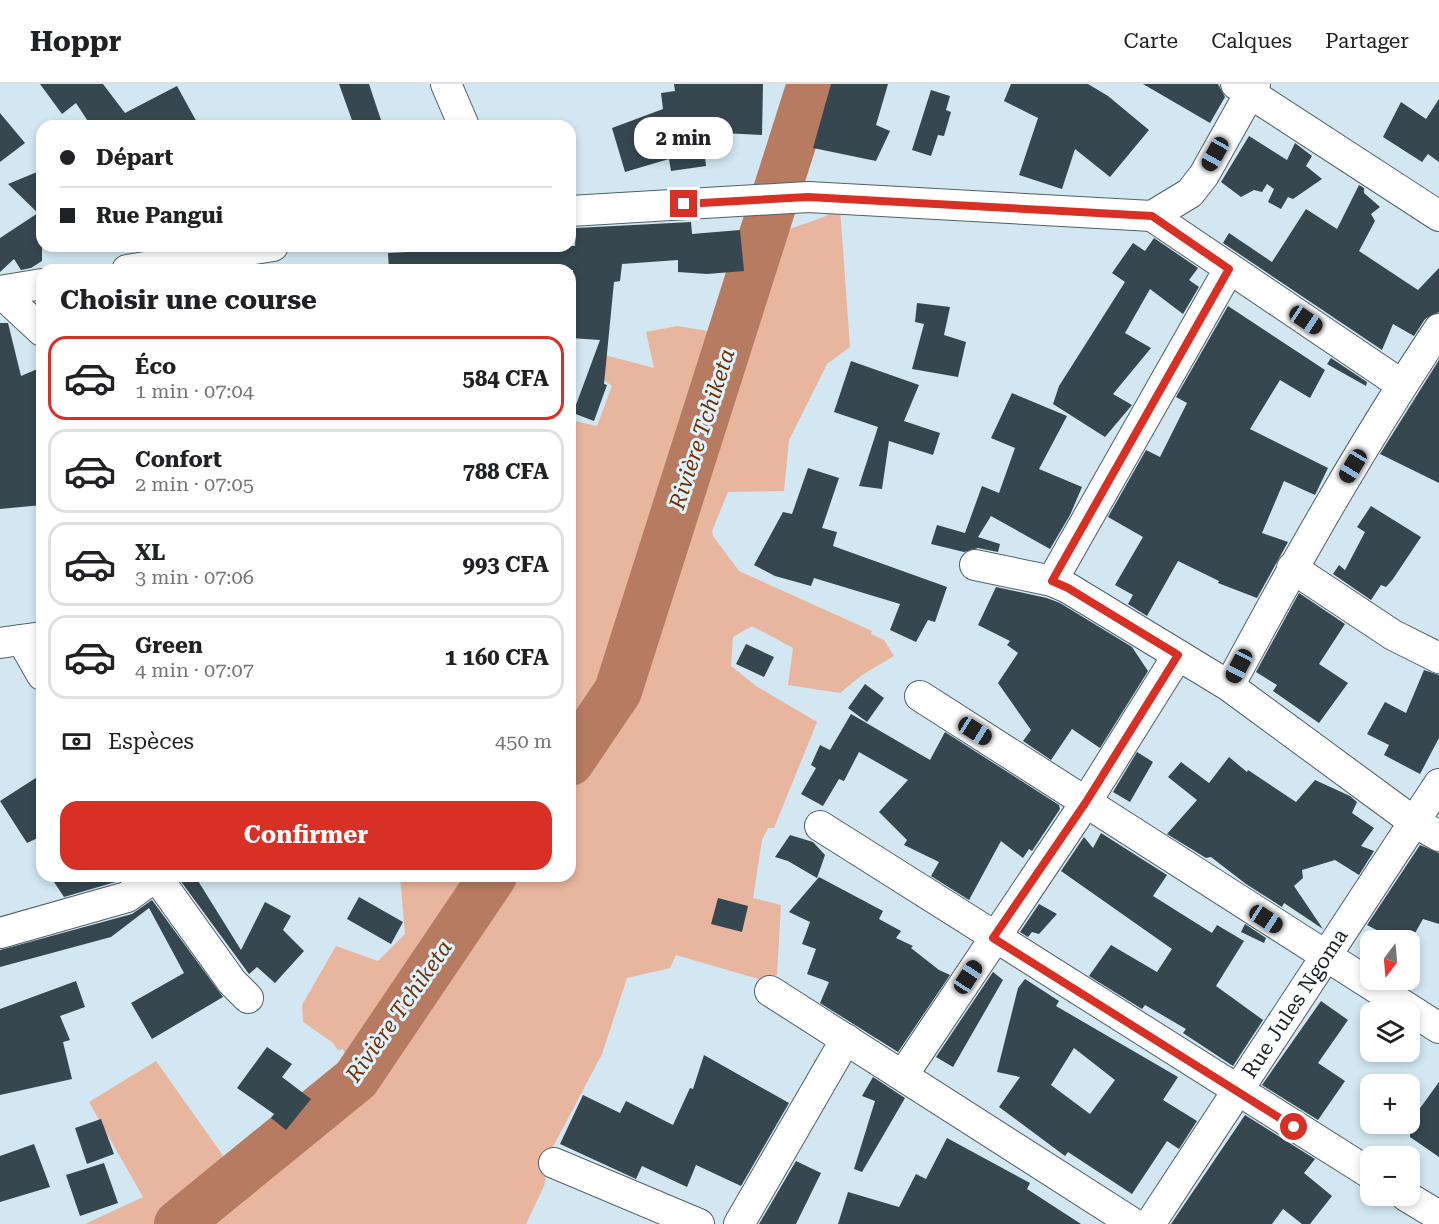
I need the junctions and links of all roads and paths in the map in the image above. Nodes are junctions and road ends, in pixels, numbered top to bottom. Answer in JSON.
{"nodes":[{"id":1,"x":446,"y":84,"type":"edge"},
{"id":2,"x":1247,"y":87,"type":"edge"},
{"id":3,"x":461,"y":120,"type":"edge"},
{"id":4,"x":576,"y":211,"type":"edge"},
{"id":5,"x":1152,"y":216,"type":"junction"},
{"id":6,"x":1439,"y":216,"type":"edge"},
{"id":7,"x":236,"y":252,"type":"edge"},
{"id":8,"x":164,"y":264,"type":"edge"},
{"id":9,"x":1229,"y":269,"type":"junction"},
{"id":10,"x":36,"y":285,"type":"edge"},
{"id":11,"x":0,"y":291,"type":"edge"},
{"id":12,"x":36,"y":325,"type":"edge"},
{"id":13,"x":1439,"y":329,"type":"edge"},
{"id":14,"x":1402,"y":385,"type":"junction"},
{"id":15,"x":975,"y":566,"type":"dead end"},
{"id":16,"x":1292,"y":568,"type":"junction"},
{"id":17,"x":1052,"y":581,"type":"junction"},
{"id":18,"x":21,"y":640,"type":"edge"},
{"id":19,"x":1178,"y":655,"type":"junction"},
{"id":20,"x":1439,"y":658,"type":"edge"},
{"id":21,"x":36,"y":665,"type":"edge"},
{"id":22,"x":1229,"y":686,"type":"junction"},
{"id":23,"x":920,"y":696,"type":"dead end"},
{"id":24,"x":1439,"y":784,"type":"edge"},
{"id":25,"x":1086,"y":802,"type":"junction"},
{"id":26,"x":820,"y":826,"type":"dead end"},
{"id":27,"x":1426,"y":829,"type":"edge"},
{"id":28,"x":148,"y":882,"type":"edge"},
{"id":29,"x":160,"y":882,"type":"edge"},
{"id":30,"x":0,"y":933,"type":"edge"},
{"id":31,"x":993,"y":938,"type":"junction"},
{"id":32,"x":1326,"y":958,"type":"junction"},
{"id":33,"x":770,"y":991,"type":"dead end"},
{"id":34,"x":248,"y":998,"type":"dead end"},
{"id":35,"x":1439,"y":1028,"type":"edge"},
{"id":36,"x":846,"y":1039,"type":"junction"},
{"id":37,"x":903,"y":1075,"type":"junction"},
{"id":38,"x":1237,"y":1091,"type":"junction"},
{"id":39,"x":554,"y":1162,"type":"dead end"},
{"id":40,"x":1360,"y":1167,"type":"edge"},
{"id":41,"x":1420,"y":1204,"type":"edge"},
{"id":42,"x":1439,"y":1216,"type":"edge"},
{"id":43,"x":699,"y":1224,"type":"edge"},
{"id":44,"x":739,"y":1224,"type":"edge"},
{"id":45,"x":1134,"y":1224,"type":"edge"},
{"id":46,"x":1150,"y":1224,"type":"edge"}],
"edges":[{"from":1,"to":3,"type":"street"},
{"from":2,"to":5,"type":"street"},
{"from":2,"to":6,"type":"street"},
{"from":4,"to":5,"type":"street"},
{"from":5,"to":9,"type":"street"},
{"from":7,"to":8,"type":"street"},
{"from":9,"to":14,"type":"street"},
{"from":9,"to":17,"type":"street"},
{"from":10,"to":11,"type":"street"},
{"from":11,"to":12,"type":"street"},
{"from":13,"to":14,"type":"street"},
{"from":14,"to":16,"type":"street"},
{"from":15,"to":17,"type":"street"},
{"from":16,"to":20,"type":"street"},
{"from":16,"to":22,"type":"street"},
{"from":17,"to":19,"type":"street"},
{"from":18,"to":21,"type":"street"},
{"from":19,"to":22,"type":"street"},
{"from":19,"to":25,"type":"street"},
{"from":22,"to":27,"type":"street"},
{"from":23,"to":25,"type":"street"},
{"from":24,"to":27,"type":"street","name":"Rue Jules Ngoma"},
{"from":25,"to":31,"type":"street"},
{"from":25,"to":32,"type":"street"},
{"from":26,"to":31,"type":"street"},
{"from":27,"to":32,"type":"street","name":"Rue Jules Ngoma"},
{"from":28,"to":30,"type":"street"},
{"from":29,"to":34,"type":"street"},
{"from":31,"to":37,"type":"street"},
{"from":31,"to":38,"type":"street"},
{"from":32,"to":35,"type":"street"},
{"from":32,"to":38,"type":"street","name":"Rue Jules Ngoma"},
{"from":33,"to":36,"type":"street"},
{"from":36,"to":37,"type":"street"},
{"from":36,"to":44,"type":"street"},
{"from":37,"to":45,"type":"street"},
{"from":38,"to":40,"type":"street"},
{"from":38,"to":46,"type":"street","name":"Rue Jules Ngoma"},
{"from":39,"to":43,"type":"street"},
{"from":41,"to":42,"type":"street"}]}
